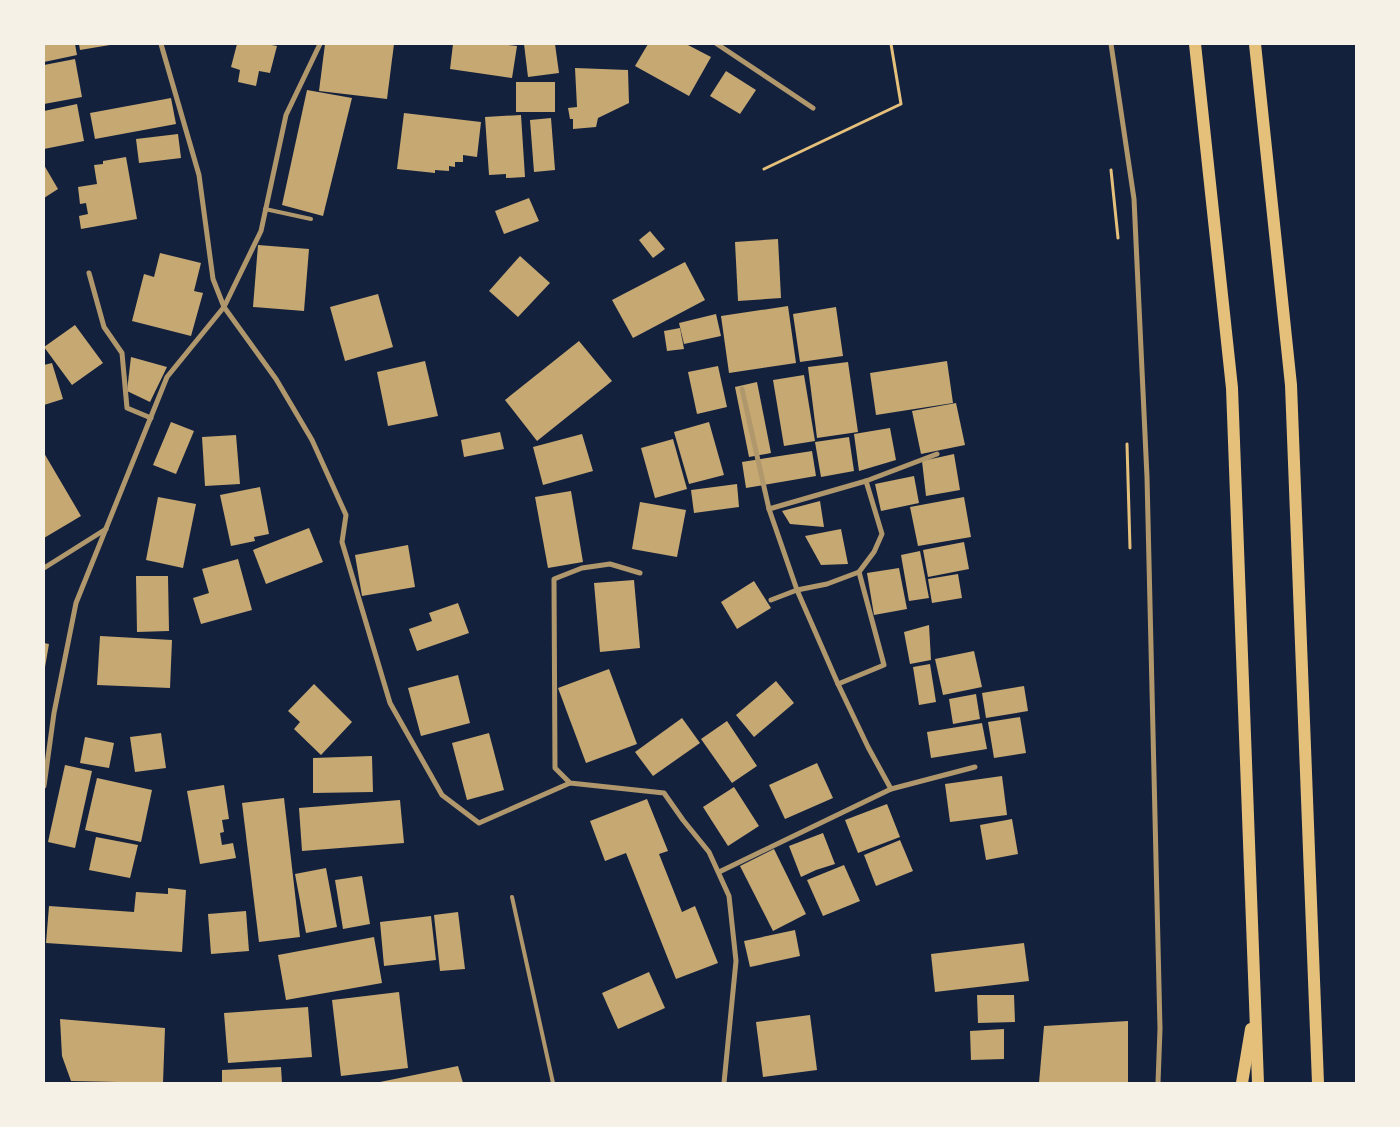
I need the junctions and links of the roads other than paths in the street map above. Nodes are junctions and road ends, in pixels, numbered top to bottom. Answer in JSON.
{"nodes":[{"id":1,"x":162,"y":44,"type":"edge"},
{"id":2,"x":320,"y":44,"type":"edge"},
{"id":3,"x":717,"y":44,"type":"edge"},
{"id":4,"x":1111,"y":44,"type":"edge"},
{"id":5,"x":1195,"y":44,"type":"edge"},
{"id":6,"x":1255,"y":44,"type":"edge"},
{"id":7,"x":813,"y":108,"type":"dead end"},
{"id":8,"x":266,"y":209,"type":"junction"},
{"id":9,"x":311,"y":219,"type":"dead end"},
{"id":10,"x":89,"y":273,"type":"dead end"},
{"id":11,"x":224,"y":307,"type":"junction"},
{"id":12,"x":742,"y":389,"type":"dead end"},
{"id":13,"x":151,"y":418,"type":"junction"},
{"id":14,"x":937,"y":454,"type":"dead end"},
{"id":15,"x":866,"y":481,"type":"junction"},
{"id":16,"x":769,"y":509,"type":"junction"},
{"id":17,"x":106,"y":528,"type":"junction"},
{"id":18,"x":44,"y":568,"type":"edge"},
{"id":19,"x":859,"y":572,"type":"junction"},
{"id":20,"x":640,"y":573,"type":"dead end"},
{"id":21,"x":797,"y":590,"type":"junction"},
{"id":22,"x":772,"y":600,"type":"dead end"},
{"id":23,"x":838,"y":684,"type":"junction"},
{"id":24,"x":975,"y":767,"type":"dead end"},
{"id":25,"x":570,"y":783,"type":"junction"},
{"id":26,"x":44,"y":786,"type":"edge"},
{"id":27,"x":891,"y":789,"type":"junction"},
{"id":28,"x":719,"y":872,"type":"junction"},
{"id":29,"x":512,"y":897,"type":"dead end"},
{"id":30,"x":1255,"y":1006,"type":"junction"},
{"id":31,"x":553,"y":1083,"type":"edge"},
{"id":32,"x":724,"y":1083,"type":"edge"},
{"id":33,"x":1158,"y":1083,"type":"edge"},
{"id":34,"x":1242,"y":1083,"type":"edge"},
{"id":35,"x":1258,"y":1083,"type":"edge"},
{"id":36,"x":1318,"y":1083,"type":"edge"}],
"edges":[{"from":1,"to":11,"type":"street"},
{"from":2,"to":8,"type":"street"},
{"from":3,"to":7,"type":"street"},
{"from":4,"to":33,"type":"street"},
{"from":5,"to":30,"type":"main road"},
{"from":6,"to":36,"type":"main road"},
{"from":8,"to":9,"type":"lane"},
{"from":8,"to":11,"type":"street"},
{"from":10,"to":13,"type":"street"},
{"from":11,"to":13,"type":"street"},
{"from":11,"to":25,"type":"street"},
{"from":12,"to":16,"type":"street"},
{"from":13,"to":17,"type":"street"},
{"from":14,"to":15,"type":"street"},
{"from":15,"to":16,"type":"street"},
{"from":15,"to":19,"type":"street"},
{"from":16,"to":21,"type":"street"},
{"from":17,"to":18,"type":"street"},
{"from":17,"to":26,"type":"street"},
{"from":19,"to":21,"type":"street"},
{"from":19,"to":23,"type":"street"},
{"from":20,"to":25,"type":"street"},
{"from":21,"to":22,"type":"street"},
{"from":21,"to":23,"type":"street"},
{"from":23,"to":27,"type":"street"},
{"from":24,"to":27,"type":"street"},
{"from":25,"to":28,"type":"street"},
{"from":27,"to":28,"type":"street"},
{"from":28,"to":32,"type":"street"},
{"from":29,"to":31,"type":"lane"},
{"from":30,"to":34,"type":"main road"},
{"from":30,"to":35,"type":"main road"}]}
